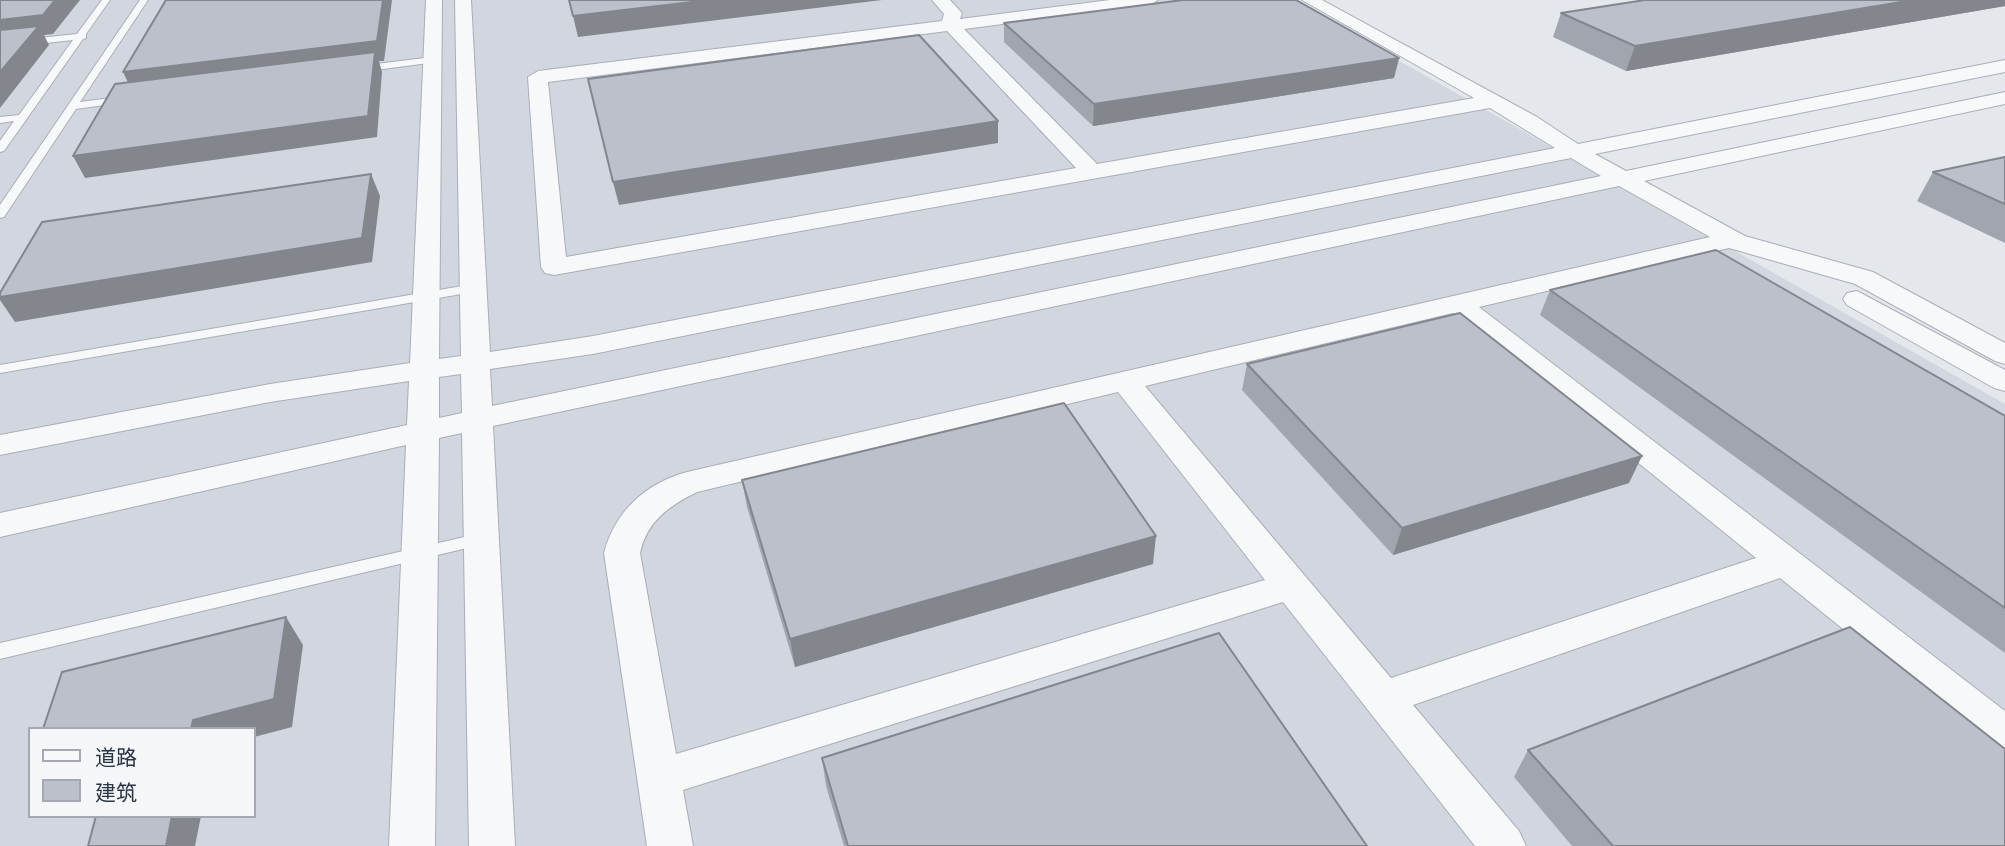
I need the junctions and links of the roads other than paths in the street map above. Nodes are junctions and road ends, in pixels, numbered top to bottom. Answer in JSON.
{"nodes":[{"id":1,"x":106,"y":0,"type":"edge"},
{"id":2,"x":144,"y":0,"type":"edge"},
{"id":3,"x":434,"y":0,"type":"edge"},
{"id":4,"x":463,"y":0,"type":"edge"},
{"id":5,"x":940,"y":0,"type":"edge"},
{"id":6,"x":1150,"y":0,"type":"edge"},
{"id":7,"x":1310,"y":0,"type":"edge"},
{"id":8,"x":950,"y":24,"type":"junction"},
{"id":9,"x":83,"y":36,"type":"junction"},
{"id":10,"x":0,"y":45,"type":"edge"},
{"id":11,"x":433,"y":60,"type":"junction"},
{"id":12,"x":2005,"y":66,"type":"edge"},
{"id":13,"x":350,"y":71,"type":"edge"},
{"id":14,"x":142,"y":97,"type":"edge"},
{"id":15,"x":2005,"y":98,"type":"edge"},
{"id":16,"x":1493,"y":101,"type":"junction"},
{"id":17,"x":73,"y":106,"type":"junction"},
{"id":18,"x":24,"y":117,"type":"junction"},
{"id":19,"x":0,"y":120,"type":"edge"},
{"id":20,"x":1669,"y":132,"type":"junction"},
{"id":21,"x":0,"y":149,"type":"edge"},
{"id":22,"x":1574,"y":151,"type":"junction"},
{"id":23,"x":1721,"y":158,"type":"junction"},
{"id":24,"x":1092,"y":172,"type":"junction"},
{"id":25,"x":1624,"y":178,"type":"junction"},
{"id":26,"x":0,"y":214,"type":"edge"},
{"id":27,"x":1731,"y":240,"type":"junction"},
{"id":28,"x":474,"y":288,"type":"junction"},
{"id":29,"x":428,"y":296,"type":"junction"},
{"id":30,"x":1458,"y":304,"type":"junction"},
{"id":31,"x":2005,"y":355,"type":"edge"},
{"id":32,"x":477,"y":362,"type":"junction"},
{"id":33,"x":0,"y":369,"type":"edge"},
{"id":34,"x":426,"y":370,"type":"junction"},
{"id":35,"x":1124,"y":380,"type":"junction"},
{"id":36,"x":2005,"y":382,"type":"edge"},
{"id":37,"x":478,"y":419,"type":"junction"},
{"id":38,"x":424,"y":432,"type":"junction"},
{"id":39,"x":0,"y":446,"type":"edge"},
{"id":40,"x":0,"y":525,"type":"edge"},
{"id":41,"x":482,"y":539,"type":"junction"},
{"id":42,"x":421,"y":553,"type":"junction"},
{"id":43,"x":1786,"y":562,"type":"junction"},
{"id":44,"x":1291,"y":586,"type":"junction"},
{"id":45,"x":0,"y":651,"type":"edge"},
{"id":46,"x":1382,"y":698,"type":"junction"},
{"id":47,"x":2005,"y":735,"type":"edge"},
{"id":48,"x":659,"y":778,"type":"junction"},
{"id":49,"x":412,"y":846,"type":"edge"},
{"id":50,"x":492,"y":846,"type":"edge"},
{"id":51,"x":670,"y":846,"type":"edge"},
{"id":52,"x":1503,"y":846,"type":"edge"}],
"edges":[{"from":1,"to":9,"type":"lane"},
{"from":2,"to":17,"type":"lane"},
{"from":3,"to":11,"type":"street"},
{"from":4,"to":28,"type":"street"},
{"from":5,"to":8,"type":"street"},
{"from":6,"to":8,"type":"street"},
{"from":7,"to":16,"type":"street"},
{"from":8,"to":24,"type":"street"},
{"from":8,"to":24,"type":"street"},
{"from":9,"to":10,"type":"lane"},
{"from":9,"to":18,"type":"lane"},
{"from":11,"to":13,"type":"lane"},
{"from":11,"to":29,"type":"street"},
{"from":12,"to":20,"type":"street"},
{"from":14,"to":17,"type":"lane"},
{"from":15,"to":23,"type":"street"},
{"from":16,"to":22,"type":"street"},
{"from":16,"to":24,"type":"street"},
{"from":17,"to":26,"type":"lane"},
{"from":18,"to":19,"type":"lane"},
{"from":18,"to":21,"type":"lane"},
{"from":20,"to":22,"type":"street"},
{"from":20,"to":23,"type":"street"},
{"from":22,"to":25,"type":"street"},
{"from":22,"to":32,"type":"street"},
{"from":23,"to":25,"type":"street"},
{"from":25,"to":27,"type":"street"},
{"from":25,"to":37,"type":"street"},
{"from":27,"to":30,"type":"street"},
{"from":27,"to":31,"type":"street"},
{"from":27,"to":36,"type":"street"},
{"from":28,"to":29,"type":"lane"},
{"from":28,"to":32,"type":"street"},
{"from":29,"to":33,"type":"lane"},
{"from":29,"to":34,"type":"street"},
{"from":30,"to":35,"type":"street"},
{"from":30,"to":43,"type":"street"},
{"from":32,"to":34,"type":"street"},
{"from":32,"to":37,"type":"street"},
{"from":34,"to":38,"type":"street"},
{"from":34,"to":39,"type":"street"},
{"from":35,"to":44,"type":"street"},
{"from":35,"to":48,"type":"street"},
{"from":37,"to":38,"type":"street"},
{"from":37,"to":41,"type":"street"},
{"from":38,"to":40,"type":"street"},
{"from":38,"to":42,"type":"street"},
{"from":41,"to":42,"type":"lane"},
{"from":41,"to":50,"type":"street"},
{"from":42,"to":45,"type":"lane"},
{"from":42,"to":49,"type":"street"},
{"from":43,"to":46,"type":"street"},
{"from":43,"to":47,"type":"street"},
{"from":44,"to":46,"type":"street"},
{"from":44,"to":48,"type":"street"},
{"from":46,"to":52,"type":"street"},
{"from":48,"to":51,"type":"street"}]}
